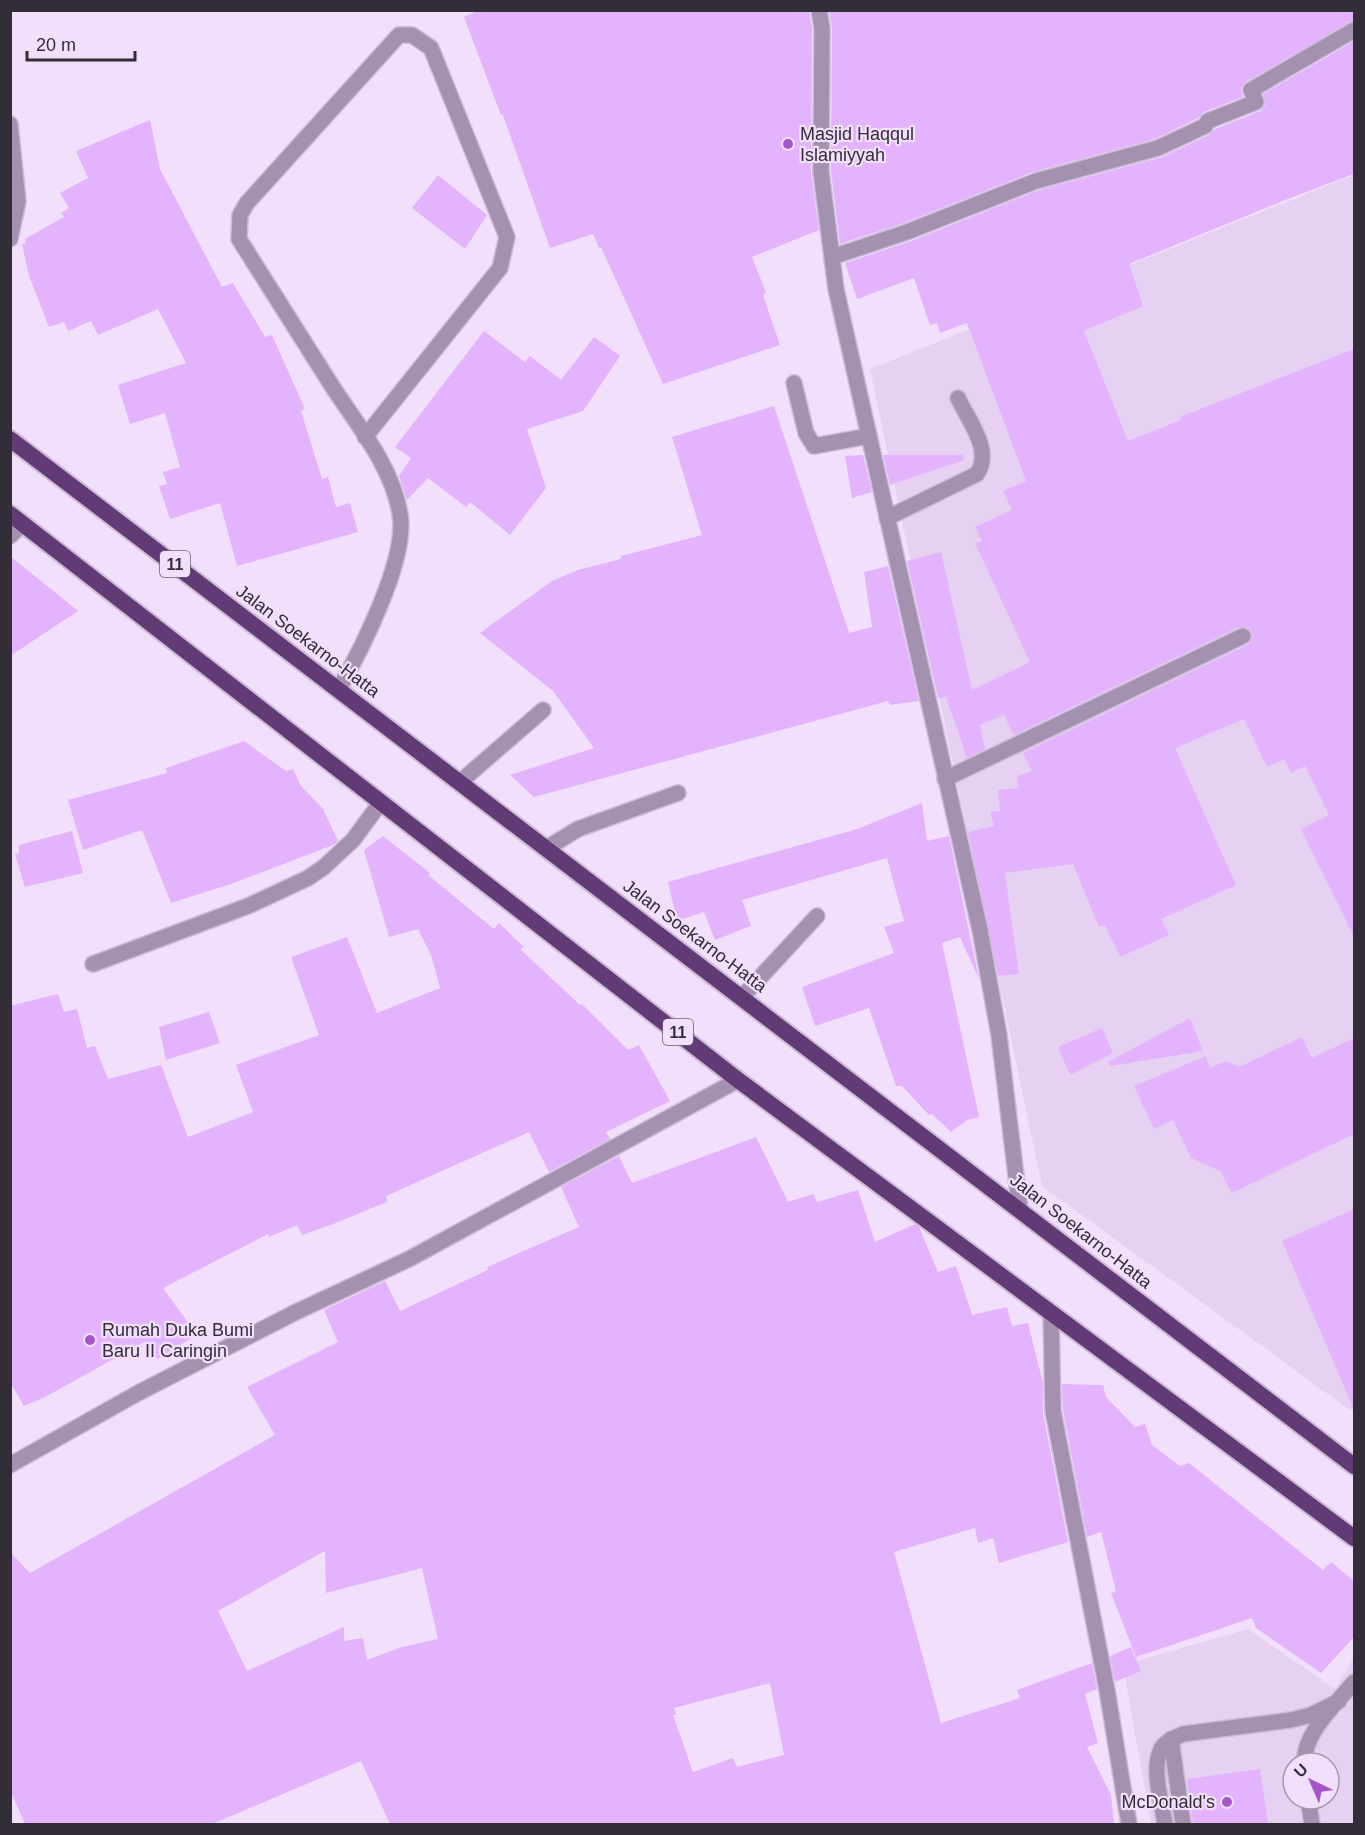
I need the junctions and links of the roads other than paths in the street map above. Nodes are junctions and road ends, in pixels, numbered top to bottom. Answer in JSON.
{"nodes":[{"id":1,"x":819,"y":10,"type":"edge"},
{"id":2,"x":1354,"y":30,"type":"edge"},
{"id":3,"x":10,"y":124,"type":"edge"},
{"id":4,"x":10,"y":239,"type":"edge"},
{"id":5,"x":832,"y":257,"type":"junction"},
{"id":6,"x":795,"y":383,"type":"dead end"},
{"id":7,"x":958,"y":398,"type":"dead end"},
{"id":8,"x":869,"y":436,"type":"junction"},
{"id":9,"x":365,"y":437,"type":"junction"},
{"id":10,"x":10,"y":439,"type":"edge"},
{"id":11,"x":887,"y":518,"type":"junction"},
{"id":12,"x":17,"y":519,"type":"edge"},
{"id":13,"x":10,"y":536,"type":"edge"},
{"id":14,"x":1243,"y":636,"type":"dead end"},
{"id":15,"x":339,"y":690,"type":"junction"},
{"id":16,"x":543,"y":710,"type":"dead end"},
{"id":17,"x":945,"y":779,"type":"junction"},
{"id":18,"x":460,"y":782,"type":"junction"},
{"id":19,"x":678,"y":793,"type":"dead end"},
{"id":20,"x":381,"y":802,"type":"junction"},
{"id":21,"x":547,"y":848,"type":"junction"},
{"id":22,"x":817,"y":916,"type":"dead end"},
{"id":23,"x":93,"y":964,"type":"dead end"},
{"id":24,"x":742,"y":997,"type":"junction"},
{"id":25,"x":738,"y":1080,"type":"junction"},
{"id":26,"x":1020,"y":1209,"type":"junction"},
{"id":27,"x":1050,"y":1313,"type":"junction"},
{"id":28,"x":10,"y":1465,"type":"edge"},
{"id":29,"x":1354,"y":1466,"type":"edge"},
{"id":30,"x":1354,"y":1538,"type":"edge"},
{"id":31,"x":1354,"y":1682,"type":"edge"},
{"id":32,"x":1339,"y":1701,"type":"junction"},
{"id":33,"x":1171,"y":1739,"type":"junction"},
{"id":34,"x":1306,"y":1751,"type":"edge"},
{"id":35,"x":1129,"y":1824,"type":"edge"},
{"id":36,"x":1165,"y":1824,"type":"edge"},
{"id":37,"x":1183,"y":1824,"type":"edge"}],
"edges":[{"from":1,"to":5,"type":"street"},
{"from":2,"to":5,"type":"street"},
{"from":3,"to":4,"type":"street"},
{"from":5,"to":8,"type":"street"},
{"from":6,"to":8,"type":"street"},
{"from":7,"to":11,"type":"street"},
{"from":8,"to":11,"type":"street"},
{"from":9,"to":9,"type":"street"},
{"from":9,"to":15,"type":"street"},
{"from":10,"to":15,"type":"highway","name":"Jalan Soekarno-Hatta","number":"11"},
{"from":11,"to":17,"type":"street"},
{"from":12,"to":13,"type":"street"},
{"from":12,"to":20,"type":"highway","number":"11"},
{"from":14,"to":17,"type":"street"},
{"from":15,"to":18,"type":"highway","name":"Jalan Soekarno-Hatta","number":"11"},
{"from":16,"to":18,"type":"street"},
{"from":17,"to":26,"type":"street"},
{"from":18,"to":21,"type":"highway","name":"Jalan Soekarno-Hatta","number":"11"},
{"from":19,"to":21,"type":"street"},
{"from":20,"to":23,"type":"street"},
{"from":20,"to":25,"type":"highway","number":"11"},
{"from":21,"to":24,"type":"highway","name":"Jalan Soekarno-Hatta","number":"11"},
{"from":22,"to":24,"type":"street"},
{"from":24,"to":26,"type":"highway","name":"Jalan Soekarno-Hatta","number":"11"},
{"from":25,"to":27,"type":"highway","number":"11"},
{"from":25,"to":28,"type":"street"},
{"from":26,"to":29,"type":"highway","name":"Jalan Soekarno-Hatta","number":"11"},
{"from":27,"to":30,"type":"highway","number":"11"},
{"from":27,"to":35,"type":"street"},
{"from":31,"to":32,"type":"street"},
{"from":32,"to":33,"type":"street"},
{"from":32,"to":34,"type":"street"},
{"from":33,"to":36,"type":"street"},
{"from":33,"to":37,"type":"street"}]}
